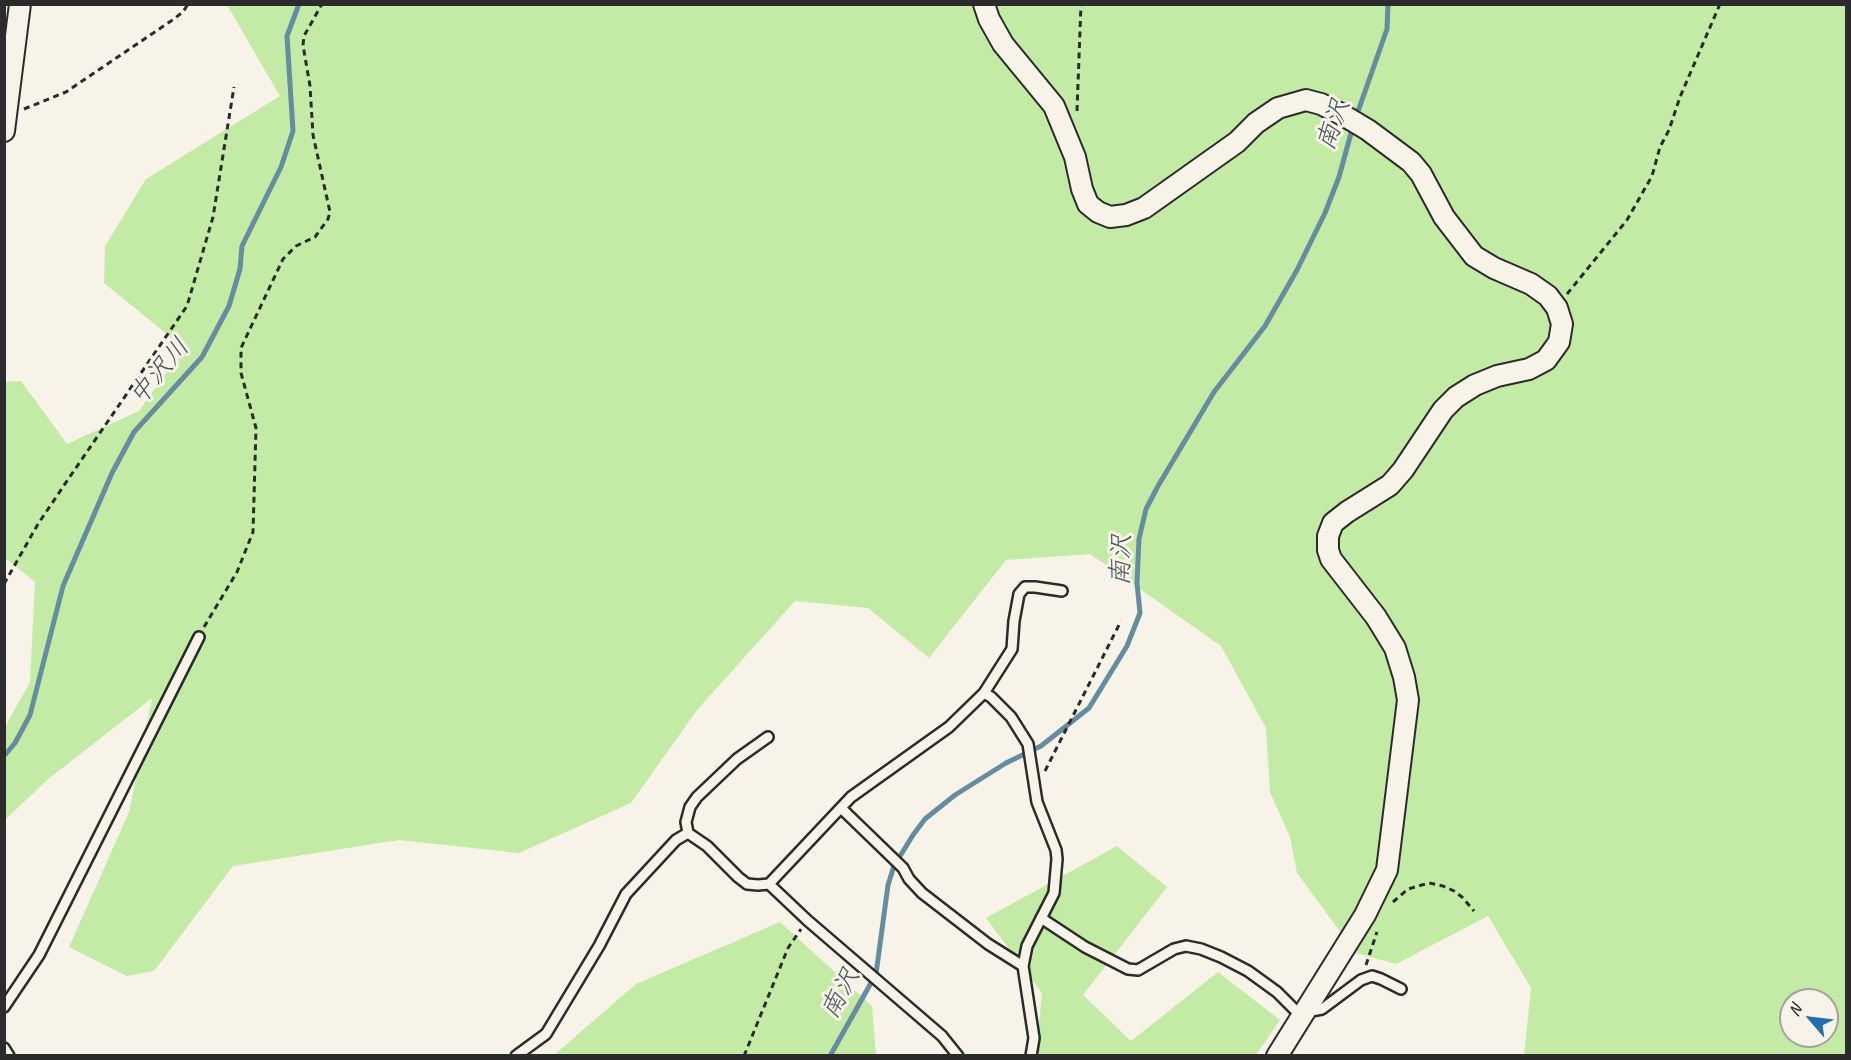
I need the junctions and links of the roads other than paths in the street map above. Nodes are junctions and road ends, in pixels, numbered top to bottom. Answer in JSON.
{"nodes":[{"id":1,"x":20,"y":4,"type":"edge"},
{"id":2,"x":984,"y":4,"type":"edge"},
{"id":3,"x":5,"y":122,"type":"edge"},
{"id":4,"x":1062,"y":591,"type":"dead end"},
{"id":5,"x":199,"y":637,"type":"road end"},
{"id":6,"x":984,"y":693,"type":"junction"},
{"id":7,"x":768,"y":737,"type":"dead end"},
{"id":8,"x":841,"y":808,"type":"junction"},
{"id":9,"x":687,"y":833,"type":"junction"},
{"id":10,"x":769,"y":884,"type":"junction"},
{"id":11,"x":1041,"y":918,"type":"junction"},
{"id":12,"x":1023,"y":966,"type":"junction"},
{"id":13,"x":1401,"y":989,"type":"dead end"},
{"id":14,"x":4,"y":1007,"type":"edge"},
{"id":15,"x":1306,"y":1012,"type":"junction"},
{"id":16,"x":4,"y":1048,"type":"edge"},
{"id":17,"x":9,"y":1056,"type":"edge"},
{"id":18,"x":516,"y":1056,"type":"edge"},
{"id":19,"x":958,"y":1056,"type":"edge"},
{"id":20,"x":1031,"y":1056,"type":"edge"},
{"id":21,"x":1277,"y":1056,"type":"edge"}],
"edges":[{"from":1,"to":3,"type":"street"},
{"from":2,"to":15,"type":"street"},
{"from":4,"to":6,"type":"lane"},
{"from":5,"to":14,"type":"lane"},
{"from":6,"to":8,"type":"lane"},
{"from":6,"to":11,"type":"lane"},
{"from":7,"to":9,"type":"lane"},
{"from":8,"to":10,"type":"lane"},
{"from":8,"to":12,"type":"lane"},
{"from":9,"to":10,"type":"lane"},
{"from":9,"to":18,"type":"lane"},
{"from":10,"to":19,"type":"lane"},
{"from":11,"to":12,"type":"lane"},
{"from":11,"to":15,"type":"lane"},
{"from":12,"to":20,"type":"lane"},
{"from":13,"to":15,"type":"lane"},
{"from":15,"to":21,"type":"street"},
{"from":16,"to":17,"type":"lane"}]}
